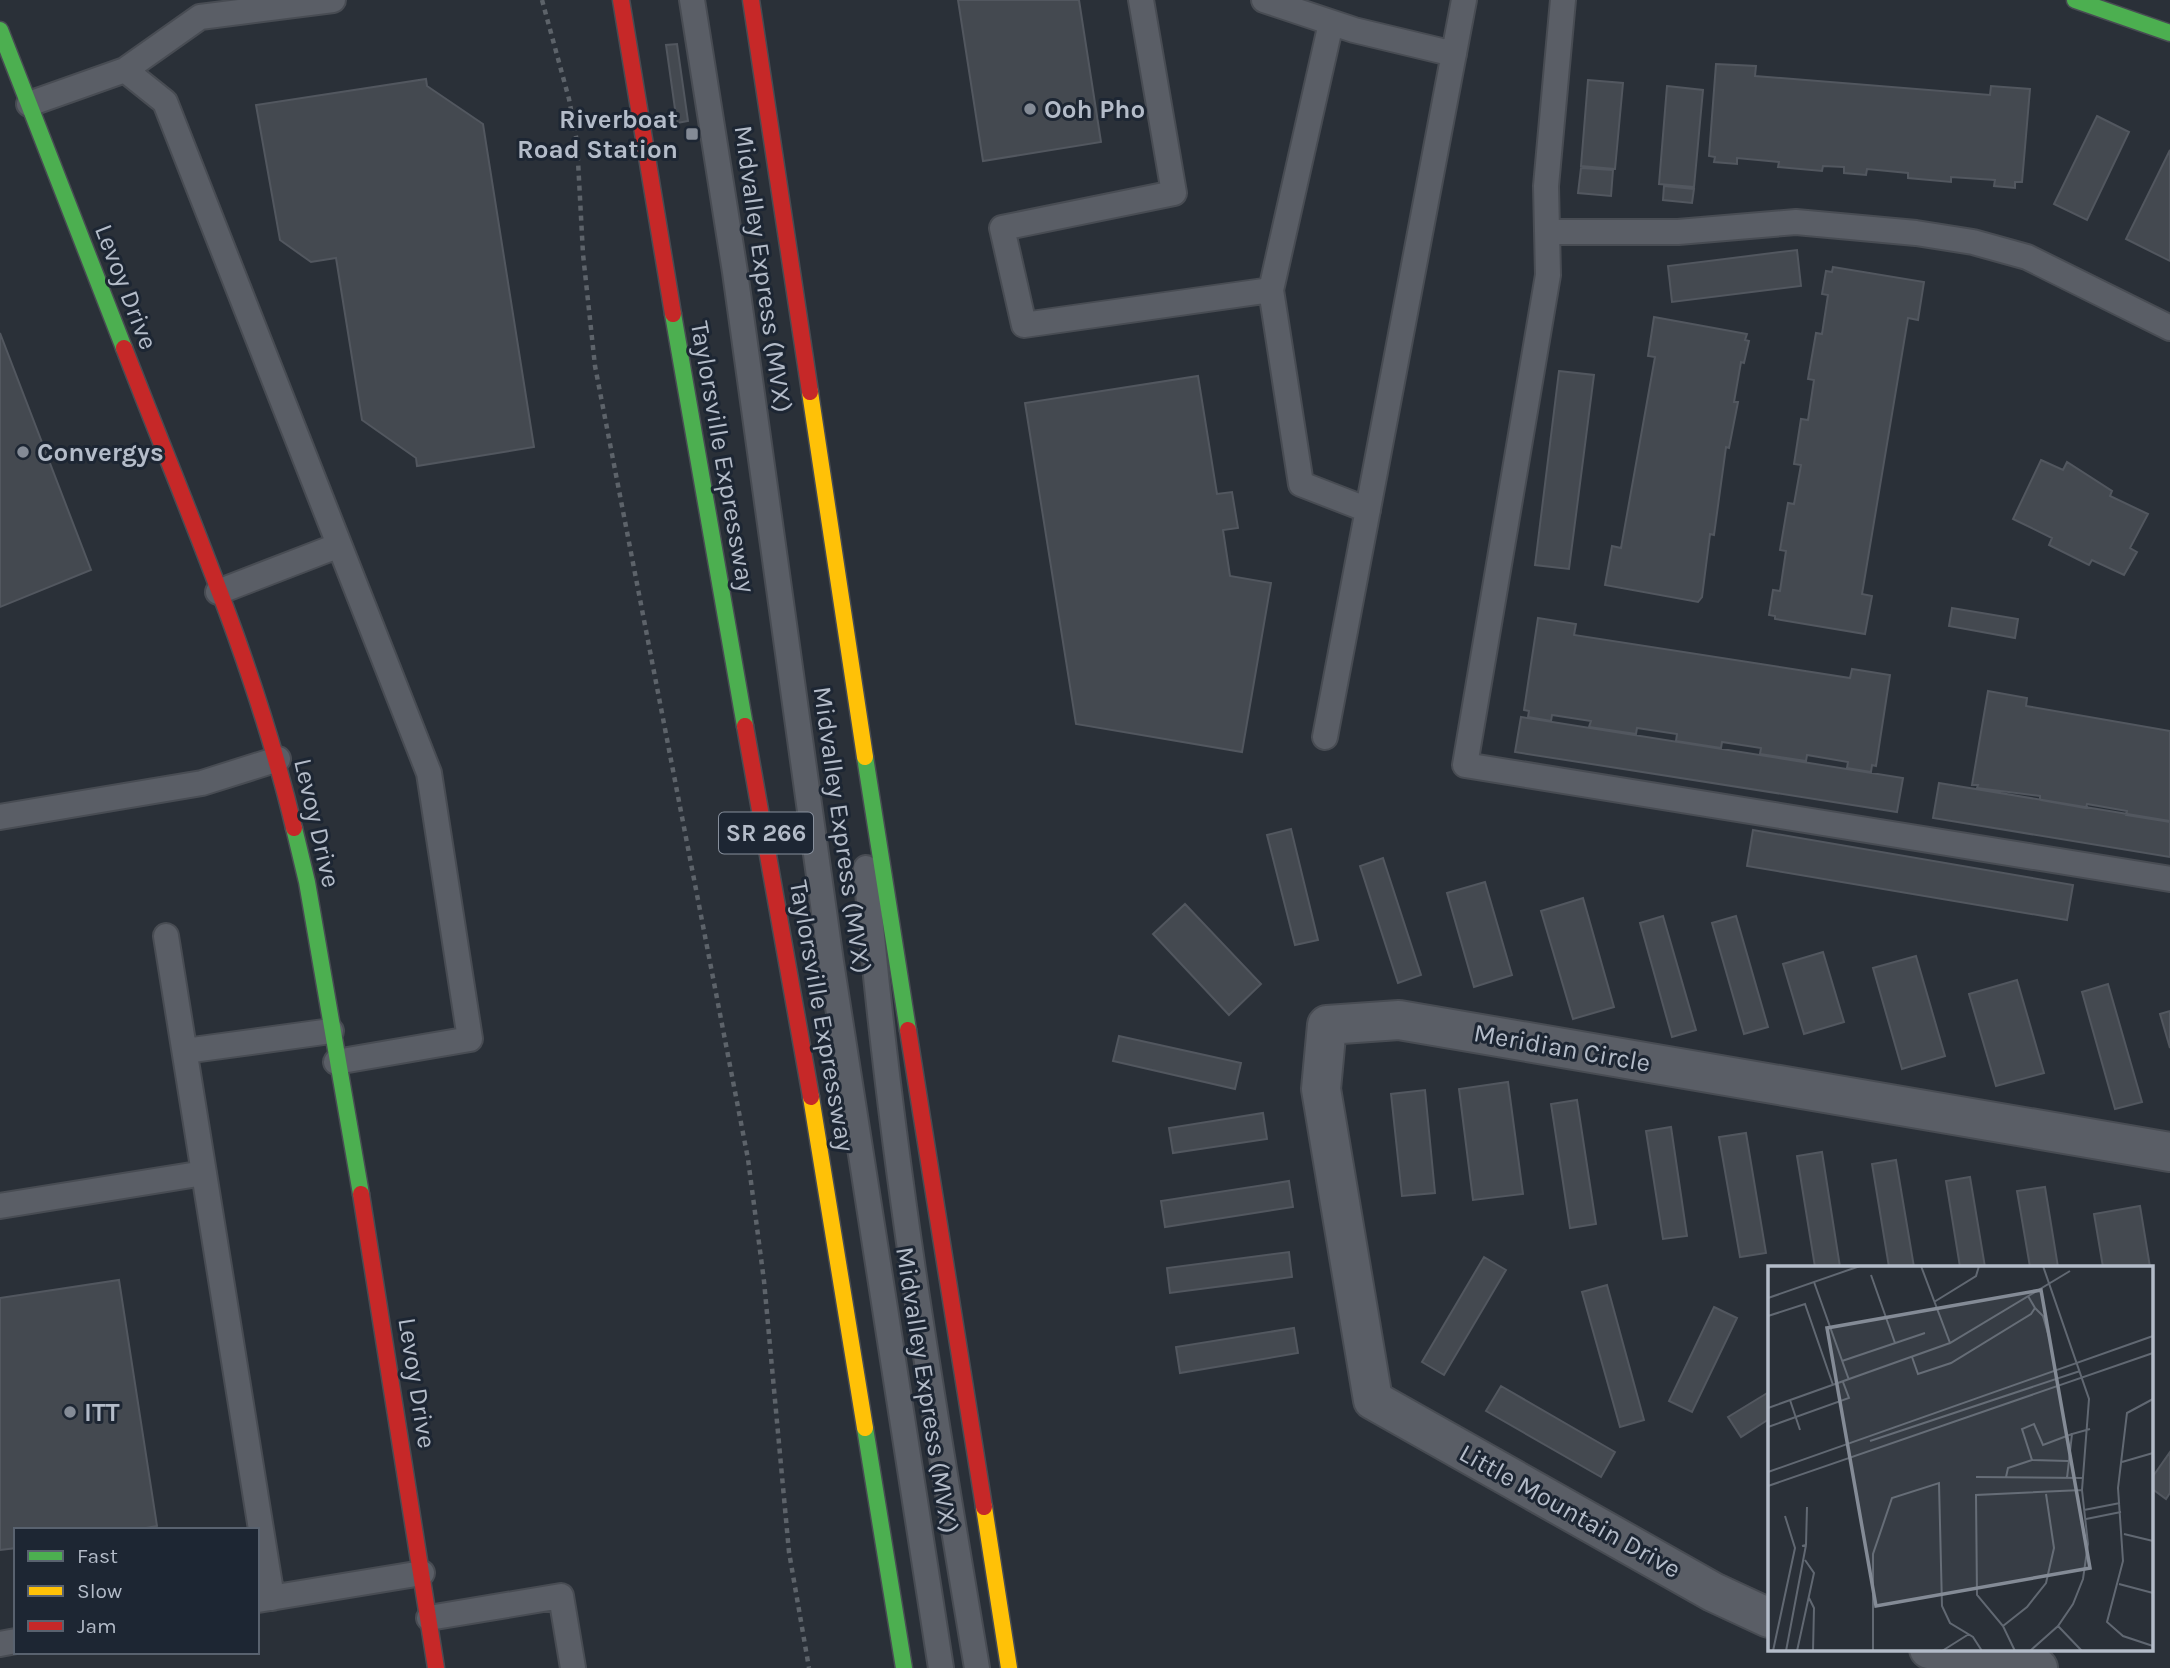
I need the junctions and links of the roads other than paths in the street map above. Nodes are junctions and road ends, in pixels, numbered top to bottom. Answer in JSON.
{"nodes":[{"id":1,"x":333,"y":0,"type":"edge"},
{"id":2,"x":621,"y":0,"type":"edge"},
{"id":3,"x":692,"y":0,"type":"edge"},
{"id":4,"x":751,"y":0,"type":"edge"},
{"id":5,"x":1141,"y":0,"type":"edge"},
{"id":6,"x":1264,"y":0,"type":"edge"},
{"id":7,"x":1465,"y":0,"type":"edge"},
{"id":8,"x":1563,"y":0,"type":"edge"},
{"id":9,"x":2075,"y":0,"type":"edge"},
{"id":10,"x":1331,"y":23,"type":"junction"},
{"id":11,"x":0,"y":30,"type":"edge"},
{"id":12,"x":2170,"y":33,"type":"edge"},
{"id":13,"x":1454,"y":54,"type":"junction"},
{"id":14,"x":125,"y":69,"type":"junction"},
{"id":15,"x":29,"y":104,"type":"junction"},
{"id":16,"x":1547,"y":232,"type":"junction"},
{"id":17,"x":1271,"y":290,"type":"junction"},
{"id":18,"x":2170,"y":328,"type":"edge"},
{"id":19,"x":1368,"y":510,"type":"junction"},
{"id":20,"x":337,"y":545,"type":"junction"},
{"id":21,"x":218,"y":592,"type":"junction"},
{"id":22,"x":857,"y":705,"type":"junction"},
{"id":23,"x":1325,"y":737,"type":"dead end"},
{"id":24,"x":278,"y":759,"type":"junction"},
{"id":25,"x":0,"y":817,"type":"edge"},
{"id":26,"x":2170,"y":879,"type":"edge"},
{"id":27,"x":166,"y":936,"type":"dead end"},
{"id":28,"x":331,"y":1031,"type":"junction"},
{"id":29,"x":185,"y":1051,"type":"junction"},
{"id":30,"x":336,"y":1062,"type":"junction"},
{"id":31,"x":2170,"y":1152,"type":"edge"},
{"id":32,"x":204,"y":1173,"type":"junction"},
{"id":33,"x":0,"y":1206,"type":"edge"},
{"id":34,"x":1373,"y":1400,"type":"joint"},
{"id":35,"x":255,"y":1528,"type":"edge"},
{"id":36,"x":259,"y":1557,"type":"edge"},
{"id":37,"x":422,"y":1573,"type":"junction"},
{"id":38,"x":265,"y":1599,"type":"edge"},
{"id":39,"x":1768,"y":1618,"type":"edge"},
{"id":40,"x":429,"y":1619,"type":"junction"},
{"id":41,"x":1935,"y":1650,"type":"edge"},
{"id":42,"x":436,"y":1668,"type":"edge"},
{"id":43,"x":573,"y":1668,"type":"edge"},
{"id":44,"x":904,"y":1668,"type":"edge"},
{"id":45,"x":941,"y":1668,"type":"edge"},
{"id":46,"x":977,"y":1668,"type":"edge"},
{"id":47,"x":1009,"y":1668,"type":"edge"},
{"id":48,"x":2038,"y":1668,"type":"edge"}],
"edges":[{"from":1,"to":14,"type":"lane"},
{"from":2,"to":44,"type":"main road","name":"Taylorsville Expressway","number":"SR 266"},
{"from":3,"to":45,"type":"lane","name":"Midvalley Express (MVX)"},
{"from":4,"to":22,"type":"main road"},
{"from":5,"to":17,"type":"lane"},
{"from":6,"to":10,"type":"lane"},
{"from":7,"to":13,"type":"lane"},
{"from":8,"to":16,"type":"lane"},
{"from":9,"to":12,"type":"main road"},
{"from":10,"to":13,"type":"lane"},
{"from":10,"to":17,"type":"lane"},
{"from":11,"to":15,"type":"main road","name":"Levoy Drive"},
{"from":13,"to":19,"type":"lane"},
{"from":14,"to":15,"type":"lane"},
{"from":14,"to":20,"type":"lane"},
{"from":15,"to":21,"type":"main road","name":"Levoy Drive"},
{"from":16,"to":18,"type":"lane"},
{"from":16,"to":26,"type":"lane"},
{"from":17,"to":19,"type":"lane"},
{"from":19,"to":23,"type":"lane"},
{"from":20,"to":21,"type":"lane"},
{"from":20,"to":30,"type":"lane"},
{"from":21,"to":24,"type":"main road","name":"Levoy Drive"},
{"from":22,"to":46,"type":"lane","name":"Midvalley Express (MVX)"},
{"from":22,"to":47,"type":"main road"},
{"from":24,"to":25,"type":"lane"},
{"from":24,"to":28,"type":"main road","name":"Levoy Drive"},
{"from":27,"to":29,"type":"lane"},
{"from":28,"to":29,"type":"lane"},
{"from":28,"to":30,"type":"main road","name":"Levoy Drive"},
{"from":29,"to":32,"type":"lane"},
{"from":30,"to":37,"type":"main road","name":"Levoy Drive"},
{"from":31,"to":34,"type":"street","name":"Meridian Circle"},
{"from":32,"to":33,"type":"lane"},
{"from":32,"to":35,"type":"lane"},
{"from":34,"to":39,"type":"street","name":"Little Mountain Drive"},
{"from":36,"to":38,"type":"lane"},
{"from":37,"to":38,"type":"lane"},
{"from":37,"to":40,"type":"main road","name":"Levoy Drive"},
{"from":40,"to":42,"type":"main road","name":"Levoy Drive"},
{"from":40,"to":43,"type":"lane"},
{"from":41,"to":48,"type":"street"}]}
